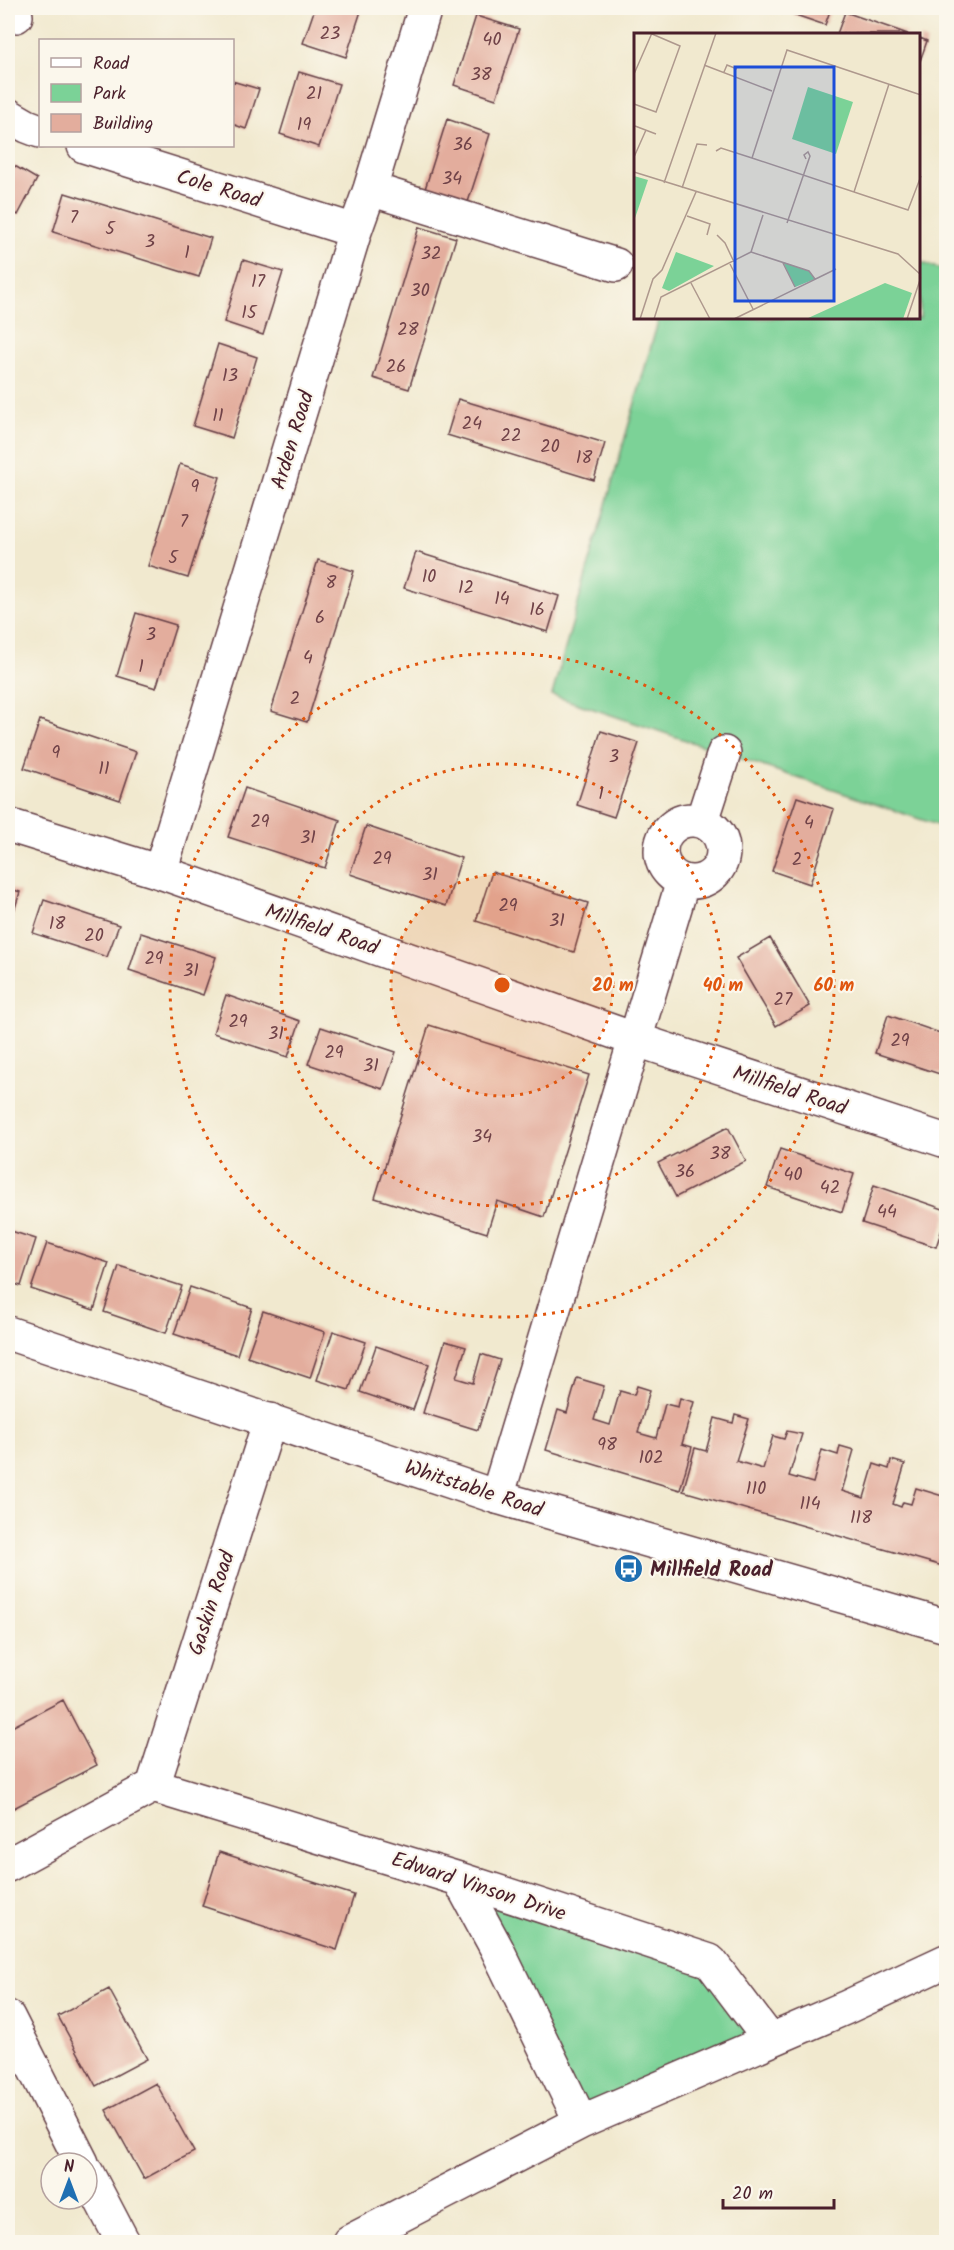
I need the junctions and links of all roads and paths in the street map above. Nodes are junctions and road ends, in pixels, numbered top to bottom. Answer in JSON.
{"nodes":[{"id":1,"x":425,"y":8,"type":"edge"},
{"id":2,"x":8,"y":115,"type":"edge"},
{"id":3,"x":39,"y":131,"type":"edge"},
{"id":4,"x":87,"y":147,"type":"edge"},
{"id":5,"x":370,"y":189,"type":"junction"},
{"id":6,"x":355,"y":231,"type":"junction"},
{"id":7,"x":616,"y":265,"type":"dead end"},
{"id":8,"x":724,"y":753,"type":"dead end"},
{"id":9,"x":702,"y":821,"type":"junction"},
{"id":10,"x":8,"y":825,"type":"edge"},
{"id":11,"x":160,"y":873,"type":"junction"},
{"id":12,"x":683,"y":881,"type":"junction"},
{"id":13,"x":634,"y":1039,"type":"junction"},
{"id":14,"x":946,"y":1141,"type":"edge"},
{"id":15,"x":8,"y":1333,"type":"edge"},
{"id":16,"x":270,"y":1420,"type":"junction"},
{"id":17,"x":497,"y":1497,"type":"junction"},
{"id":18,"x":946,"y":1626,"type":"edge"},
{"id":19,"x":153,"y":1786,"type":"junction"},
{"id":20,"x":8,"y":1865,"type":"edge"},
{"id":21,"x":459,"y":1879,"type":"junction"},
{"id":22,"x":946,"y":1961,"type":"edge"},
{"id":23,"x":8,"y":2017,"type":"edge"},
{"id":24,"x":769,"y":2039,"type":"junction"},
{"id":25,"x":581,"y":2121,"type":"junction"},
{"id":26,"x":76,"y":2151,"type":"edge"},
{"id":27,"x":99,"y":2196,"type":"edge"},
{"id":28,"x":123,"y":2242,"type":"edge"},
{"id":29,"x":349,"y":2242,"type":"edge"}],
"edges":[{"from":1,"to":5,"type":"street","name":"Arden Road"},
{"from":2,"to":3,"type":"street"},
{"from":4,"to":6,"type":"street","name":"Cole Road"},
{"from":5,"to":6,"type":"street","name":"Arden Road"},
{"from":5,"to":7,"type":"street"},
{"from":6,"to":11,"type":"street","name":"Arden Road"},
{"from":8,"to":9,"type":"street"},
{"from":9,"to":12,"type":"street"},
{"from":9,"to":12,"type":"street"},
{"from":10,"to":11,"type":"street","name":"Millfield Road"},
{"from":11,"to":13,"type":"street","name":"Millfield Road"},
{"from":12,"to":13,"type":"street"},
{"from":13,"to":14,"type":"street","name":"Millfield Road"},
{"from":13,"to":17,"type":"street"},
{"from":15,"to":16,"type":"street","name":"Whitstable Road"},
{"from":16,"to":17,"type":"street","name":"Whitstable Road"},
{"from":16,"to":19,"type":"street","name":"Gaskin Road"},
{"from":17,"to":18,"type":"street","name":"Whitstable Road"},
{"from":19,"to":20,"type":"street"},
{"from":19,"to":21,"type":"street","name":"Edward Vinson Drive"},
{"from":21,"to":24,"type":"street","name":"Edward Vinson Drive"},
{"from":21,"to":25,"type":"street"},
{"from":22,"to":24,"type":"street"},
{"from":23,"to":26,"type":"street"},
{"from":24,"to":25,"type":"street"},
{"from":25,"to":29,"type":"street"},
{"from":27,"to":28,"type":"street"}]}
